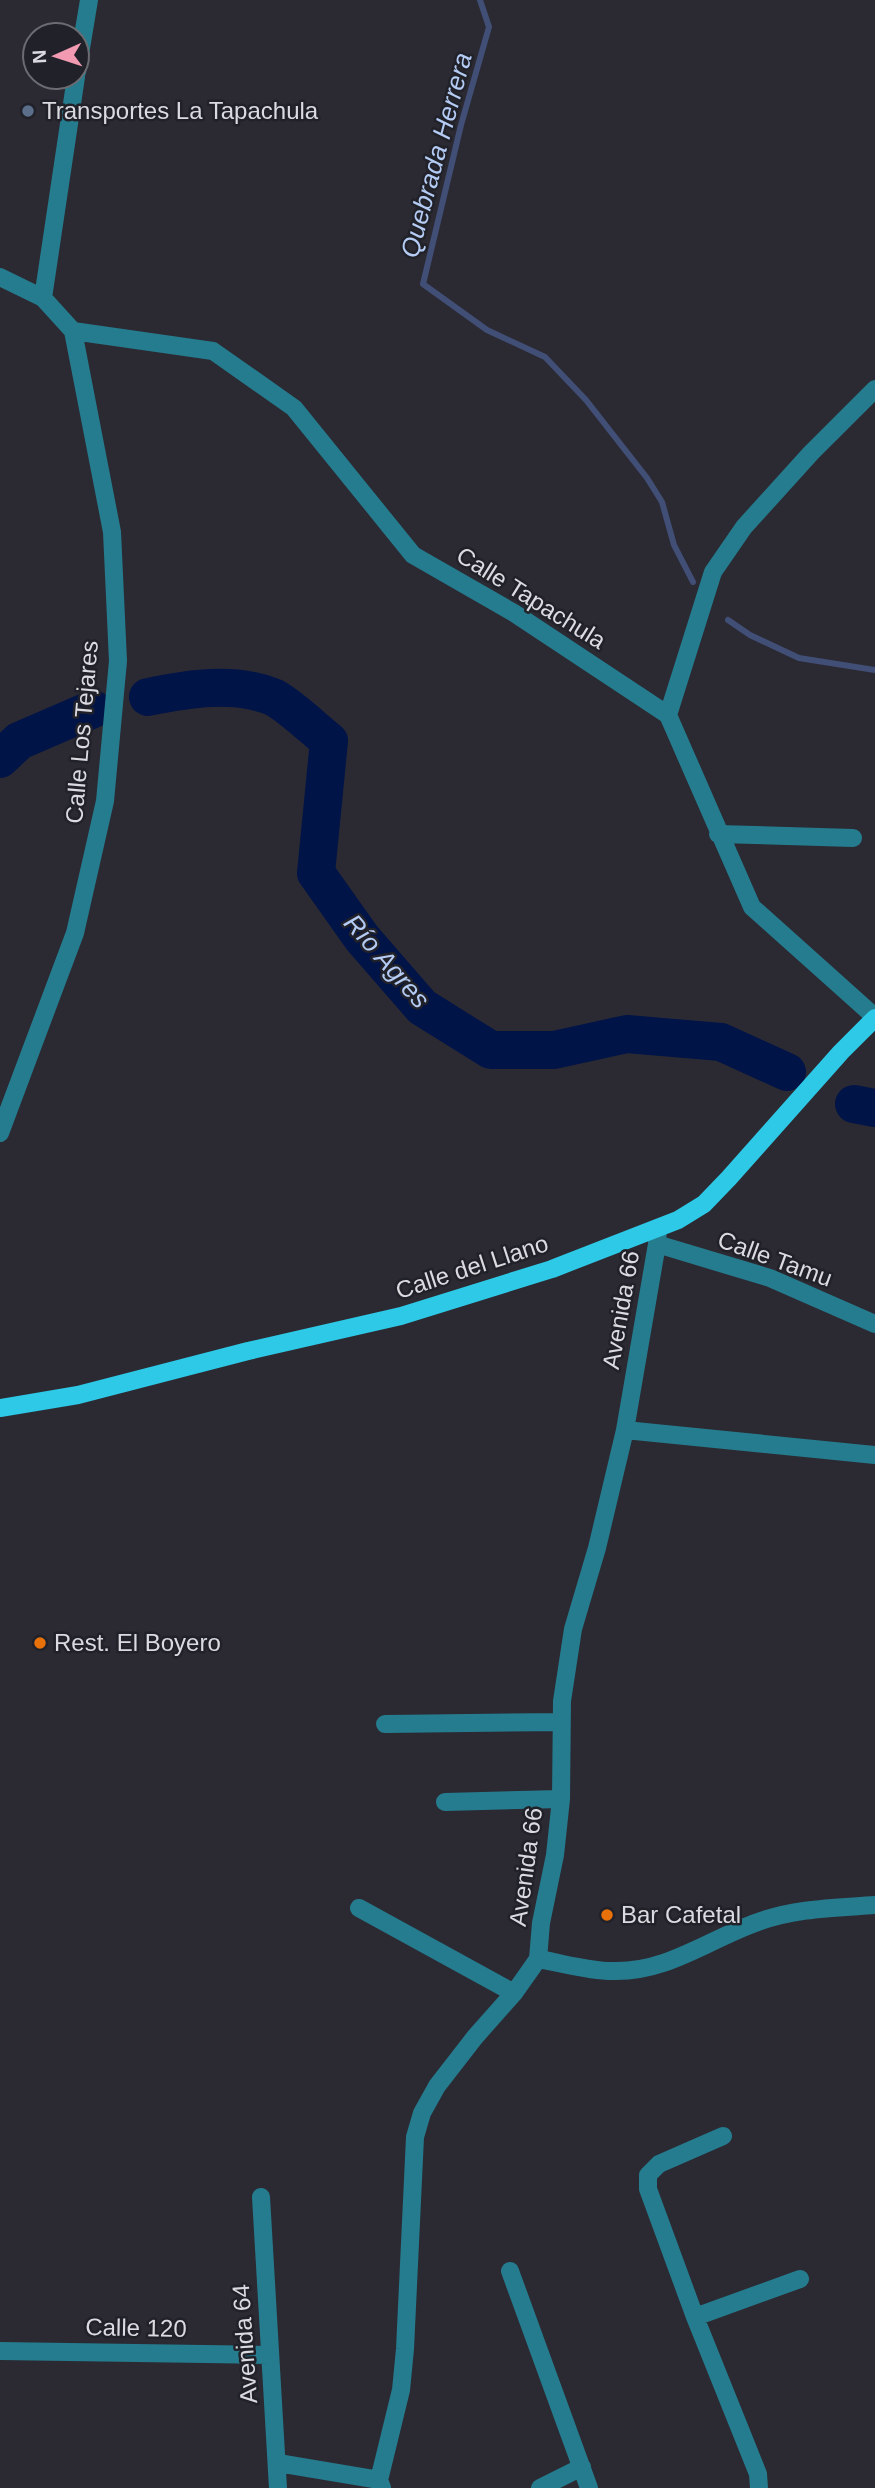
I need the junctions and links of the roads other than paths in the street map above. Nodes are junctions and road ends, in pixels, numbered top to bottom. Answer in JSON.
{"nodes":[{"id":1,"x":89,"y":0,"type":"edge"},
{"id":2,"x":86,"y":21,"type":"edge"},
{"id":3,"x":75,"y":91,"type":"edge"},
{"id":4,"x":0,"y":277,"type":"edge"},
{"id":5,"x":43,"y":298,"type":"junction"},
{"id":6,"x":73,"y":331,"type":"junction"},
{"id":7,"x":875,"y":389,"type":"edge"},
{"id":8,"x":668,"y":715,"type":"junction"},
{"id":9,"x":718,"y":834,"type":"junction"},
{"id":10,"x":853,"y":838,"type":"dead end"},
{"id":11,"x":875,"y":1018,"type":"edge"},
{"id":12,"x":0,"y":1133,"type":"edge"},
{"id":13,"x":657,"y":1236,"type":"junction"},
{"id":14,"x":875,"y":1324,"type":"edge"},
{"id":15,"x":0,"y":1408,"type":"edge"},
{"id":16,"x":625,"y":1430,"type":"junction"},
{"id":17,"x":875,"y":1455,"type":"edge"},
{"id":18,"x":561,"y":1722,"type":"junction"},
{"id":19,"x":385,"y":1724,"type":"dead end"},
{"id":20,"x":561,"y":1799,"type":"junction"},
{"id":21,"x":445,"y":1802,"type":"dead end"},
{"id":22,"x":875,"y":1905,"type":"edge"},
{"id":23,"x":359,"y":1908,"type":"dead end"},
{"id":24,"x":538,"y":1959,"type":"junction"},
{"id":25,"x":514,"y":1993,"type":"junction"},
{"id":26,"x":723,"y":2136,"type":"dead end"},
{"id":27,"x":261,"y":2197,"type":"dead end"},
{"id":28,"x":510,"y":2271,"type":"dead end"},
{"id":29,"x":800,"y":2279,"type":"dead end"},
{"id":30,"x":695,"y":2317,"type":"junction"},
{"id":31,"x":0,"y":2351,"type":"edge"},
{"id":32,"x":270,"y":2355,"type":"junction"},
{"id":33,"x":278,"y":2463,"type":"junction"},
{"id":34,"x":582,"y":2467,"type":"junction"},
{"id":35,"x":380,"y":2484,"type":"edge"},
{"id":36,"x":278,"y":2488,"type":"edge"},
{"id":37,"x":540,"y":2488,"type":"edge"},
{"id":38,"x":589,"y":2488,"type":"edge"},
{"id":39,"x":759,"y":2488,"type":"edge"}],
"edges":[{"from":1,"to":2,"type":"street"},
{"from":3,"to":5,"type":"street"},
{"from":4,"to":5,"type":"street"},
{"from":5,"to":6,"type":"street"},
{"from":6,"to":8,"type":"street","name":"Calle Tapachula"},
{"from":6,"to":12,"type":"street","name":"Calle Los Tejares"},
{"from":7,"to":8,"type":"street"},
{"from":8,"to":9,"type":"street"},
{"from":9,"to":10,"type":"street"},
{"from":9,"to":11,"type":"street"},
{"from":11,"to":13,"type":"main road","name":"Calle del Llano"},
{"from":13,"to":14,"type":"street","name":"Calle Tamu"},
{"from":13,"to":15,"type":"main road","name":"Calle del Llano"},
{"from":13,"to":16,"type":"street","name":"Avenida 66"},
{"from":16,"to":17,"type":"street"},
{"from":16,"to":18,"type":"street","name":"Avenida 66"},
{"from":18,"to":19,"type":"street"},
{"from":18,"to":20,"type":"street","name":"Avenida 66"},
{"from":20,"to":21,"type":"street"},
{"from":20,"to":24,"type":"street","name":"Avenida 66"},
{"from":22,"to":24,"type":"street"},
{"from":23,"to":25,"type":"street"},
{"from":24,"to":25,"type":"street","name":"Avenida 66"},
{"from":25,"to":35,"type":"street","name":"Avenida 66"},
{"from":26,"to":30,"type":"street"},
{"from":27,"to":32,"type":"street","name":"Avenida 64"},
{"from":28,"to":34,"type":"street"},
{"from":29,"to":30,"type":"street"},
{"from":30,"to":39,"type":"street"},
{"from":31,"to":32,"type":"street","name":"Calle 120"},
{"from":32,"to":33,"type":"street","name":"Avenida 64"},
{"from":33,"to":35,"type":"street"},
{"from":33,"to":36,"type":"street","name":"Avenida 64"},
{"from":34,"to":37,"type":"street"},
{"from":34,"to":38,"type":"street"}]}
